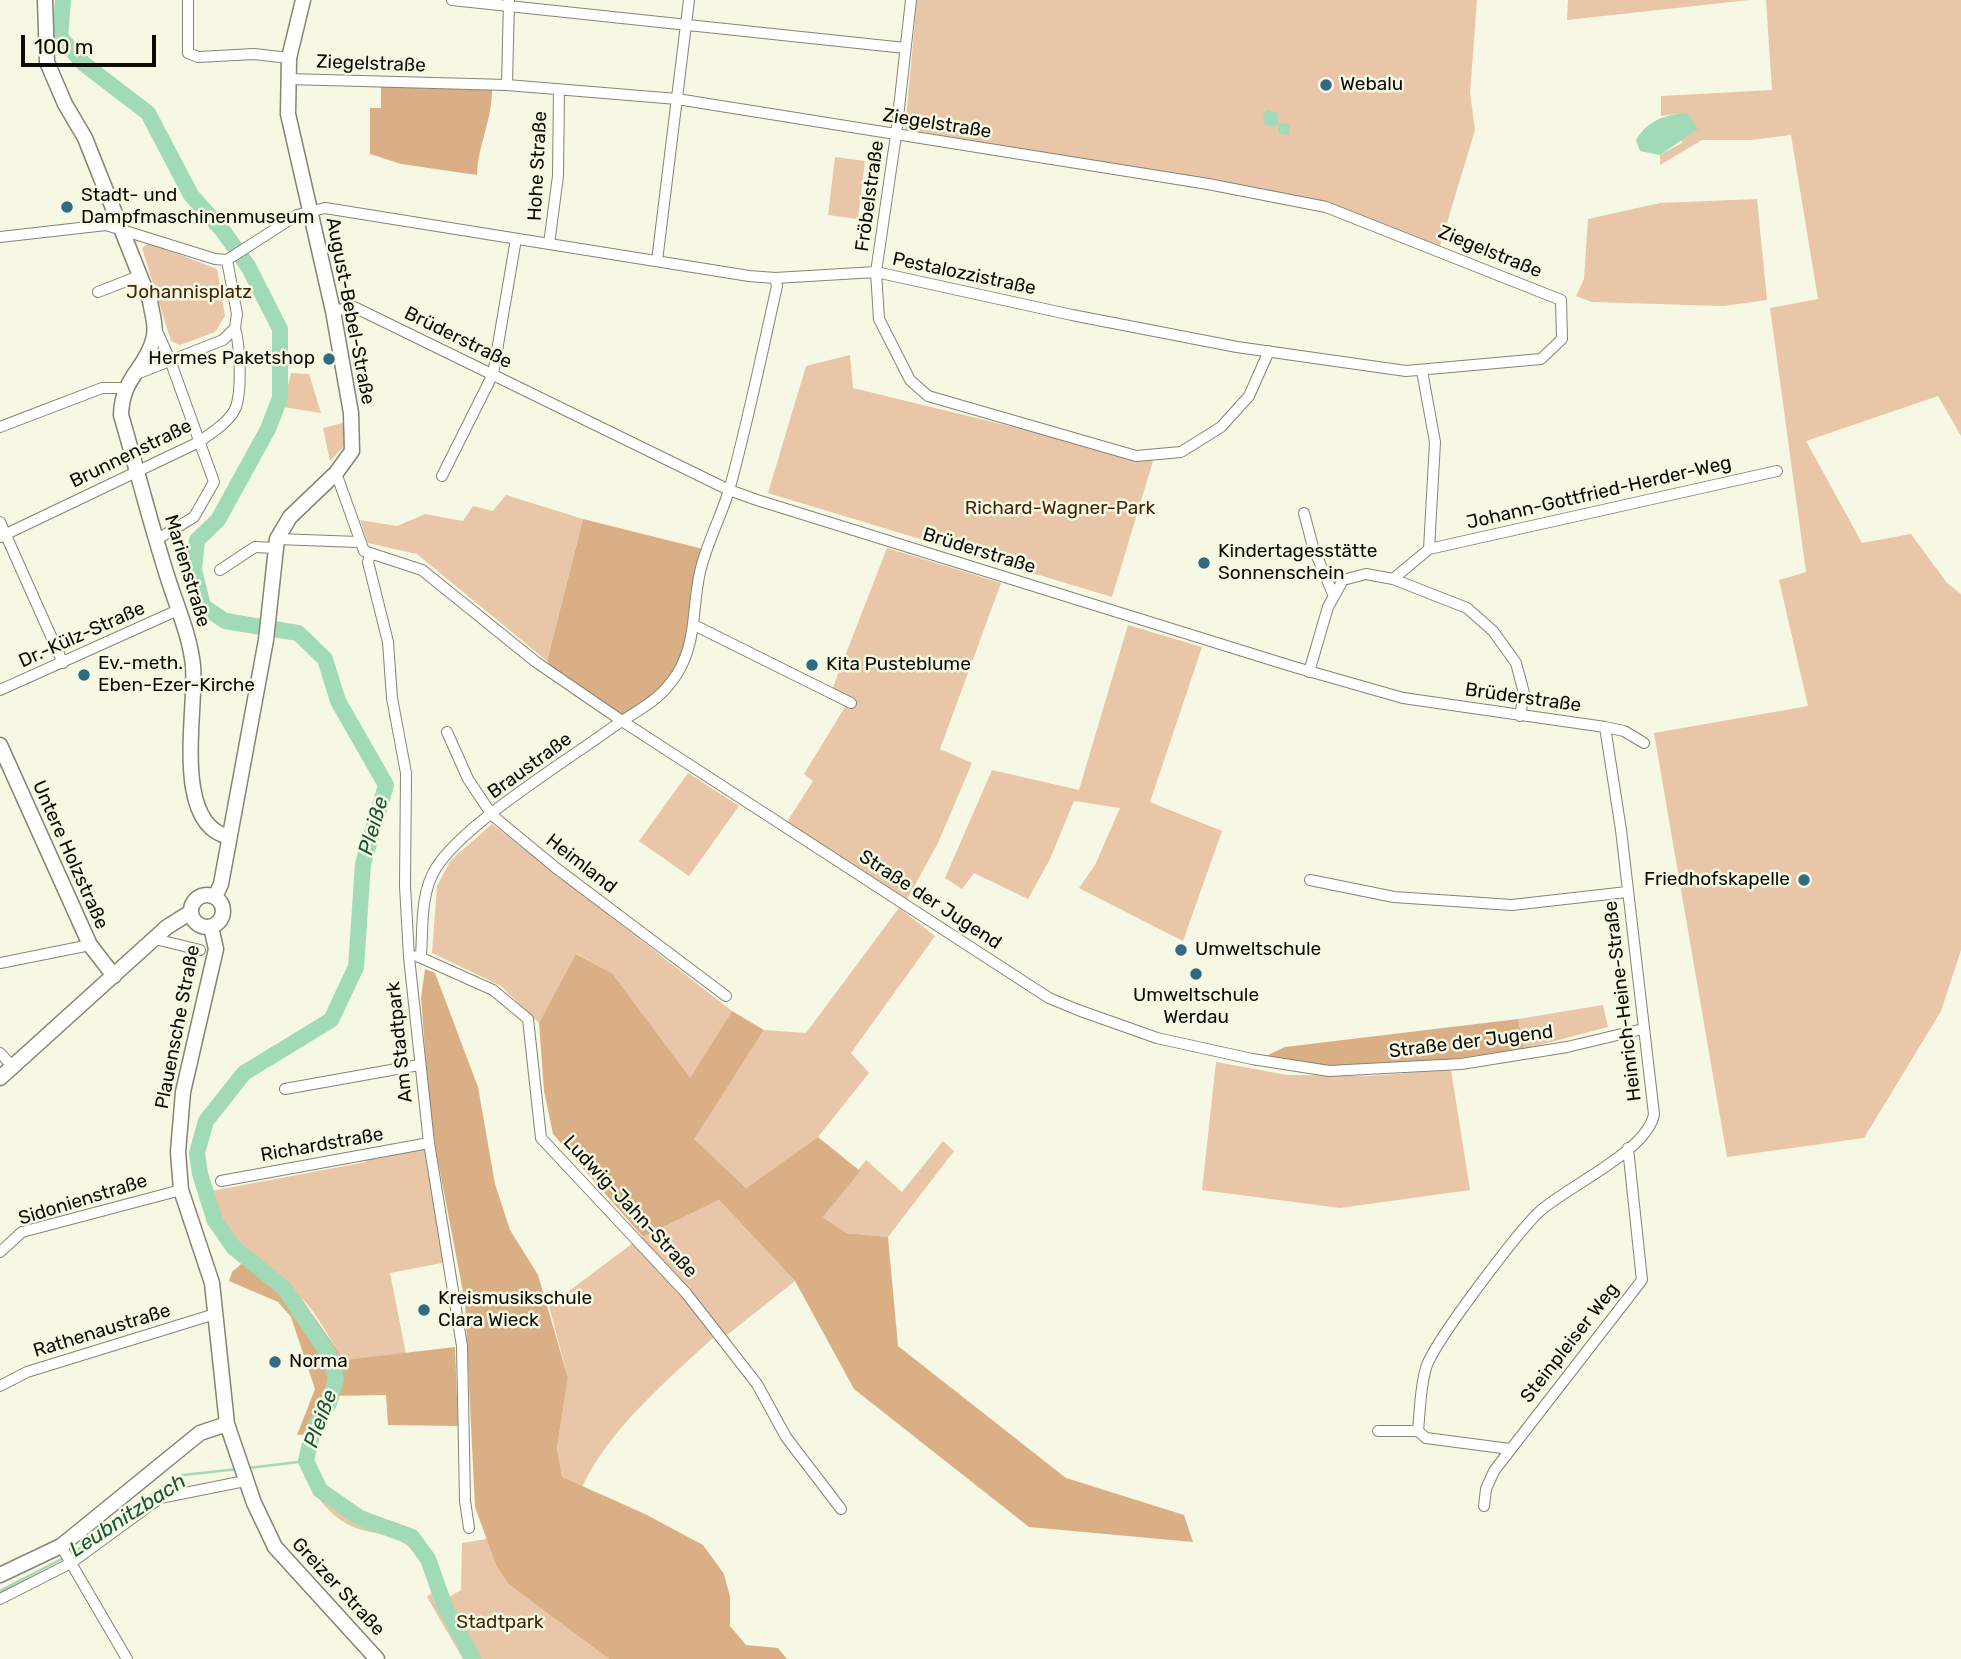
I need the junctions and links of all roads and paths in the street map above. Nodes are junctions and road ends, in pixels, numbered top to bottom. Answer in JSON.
{"nodes":[{"id":1,"x":45,"y":0,"type":"edge"},
{"id":2,"x":188,"y":0,"type":"edge"},
{"id":3,"x":303,"y":0,"type":"edge"},
{"id":4,"x":452,"y":0,"type":"edge"},
{"id":5,"x":689,"y":0,"type":"edge"},
{"id":6,"x":911,"y":0,"type":"edge"},
{"id":7,"x":508,"y":4,"type":"edge"},
{"id":8,"x":686,"y":23,"type":"junction"},
{"id":9,"x":905,"y":48,"type":"junction"},
{"id":10,"x":289,"y":58,"type":"junction"},
{"id":11,"x":288,"y":79,"type":"junction"},
{"id":12,"x":507,"y":85,"type":"junction"},
{"id":13,"x":559,"y":90,"type":"junction"},
{"id":14,"x":677,"y":99,"type":"junction"},
{"id":15,"x":896,"y":135,"type":"junction"},
{"id":16,"x":311,"y":210,"type":"junction"},
{"id":17,"x":121,"y":227,"type":"junction"},
{"id":18,"x":0,"y":237,"type":"edge"},
{"id":19,"x":516,"y":239,"type":"junction"},
{"id":20,"x":549,"y":244,"type":"junction"},
{"id":21,"x":230,"y":259,"type":"junction"},
{"id":22,"x":657,"y":261,"type":"junction"},
{"id":23,"x":876,"y":272,"type":"junction"},
{"id":24,"x":139,"y":276,"type":"junction"},
{"id":25,"x":775,"y":278,"type":"junction"},
{"id":26,"x":98,"y":292,"type":"dead end"},
{"id":27,"x":1561,"y":300,"type":"joint"},
{"id":28,"x":333,"y":311,"type":"junction"},
{"id":29,"x":155,"y":327,"type":"junction"},
{"id":30,"x":235,"y":328,"type":"junction"},
{"id":31,"x":1269,"y":351,"type":"junction"},
{"id":32,"x":170,"y":360,"type":"junction"},
{"id":33,"x":1422,"y":371,"type":"junction"},
{"id":34,"x":493,"y":374,"type":"junction"},
{"id":35,"x":134,"y":375,"type":"junction"},
{"id":36,"x":124,"y":388,"type":"junction"},
{"id":37,"x":0,"y":427,"type":"edge"},
{"id":38,"x":199,"y":442,"type":"junction"},
{"id":39,"x":1777,"y":471,"type":"dead end"},
{"id":40,"x":137,"y":473,"type":"junction"},
{"id":41,"x":336,"y":473,"type":"junction"},
{"id":42,"x":442,"y":476,"type":"dead end"},
{"id":43,"x":729,"y":490,"type":"junction"},
{"id":44,"x":1304,"y":513,"type":"dead end"},
{"id":45,"x":0,"y":522,"type":"edge"},
{"id":46,"x":3,"y":536,"type":"edge"},
{"id":47,"x":156,"y":540,"type":"junction"},
{"id":48,"x":358,"y":542,"type":"junction"},
{"id":49,"x":276,"y":544,"type":"junction"},
{"id":50,"x":1429,"y":549,"type":"junction"},
{"id":51,"x":370,"y":554,"type":"junction"},
{"id":52,"x":220,"y":570,"type":"dead end"},
{"id":53,"x":1393,"y":579,"type":"junction"},
{"id":54,"x":1333,"y":594,"type":"junction"},
{"id":55,"x":178,"y":610,"type":"junction"},
{"id":56,"x":694,"y":625,"type":"junction"},
{"id":57,"x":63,"y":663,"type":"junction"},
{"id":58,"x":1309,"y":672,"type":"junction"},
{"id":59,"x":0,"y":691,"type":"edge"},
{"id":60,"x":850,"y":703,"type":"dead end"},
{"id":61,"x":1520,"y":716,"type":"junction"},
{"id":62,"x":622,"y":721,"type":"junction"},
{"id":63,"x":1605,"y":727,"type":"junction"},
{"id":64,"x":447,"y":732,"type":"dead end"},
{"id":65,"x":1644,"y":743,"type":"dead end"},
{"id":66,"x":0,"y":745,"type":"edge"},
{"id":67,"x":492,"y":815,"type":"junction"},
{"id":68,"x":229,"y":837,"type":"junction"},
{"id":69,"x":1310,"y":880,"type":"dead end"},
{"id":70,"x":1627,"y":892,"type":"junction"},
{"id":71,"x":215,"y":897,"type":"junction"},
{"id":72,"x":191,"y":912,"type":"junction"},
{"id":73,"x":211,"y":927,"type":"junction"},
{"id":74,"x":155,"y":939,"type":"junction"},
{"id":75,"x":90,"y":945,"type":"junction"},
{"id":76,"x":201,"y":950,"type":"dead end"},
{"id":77,"x":421,"y":956,"type":"junction"},
{"id":78,"x":409,"y":957,"type":"junction"},
{"id":79,"x":0,"y":963,"type":"edge"},
{"id":80,"x":114,"y":975,"type":"junction"},
{"id":81,"x":726,"y":996,"type":"dead end"},
{"id":82,"x":1643,"y":1029,"type":"junction"},
{"id":83,"x":0,"y":1053,"type":"edge"},
{"id":84,"x":419,"y":1066,"type":"junction"},
{"id":85,"x":13,"y":1067,"type":"junction"},
{"id":86,"x":0,"y":1078,"type":"edge"},
{"id":87,"x":285,"y":1090,"type":"dead end"},
{"id":88,"x":429,"y":1143,"type":"junction"},
{"id":89,"x":1629,"y":1148,"type":"junction"},
{"id":90,"x":221,"y":1181,"type":"dead end"},
{"id":91,"x":181,"y":1190,"type":"junction"},
{"id":92,"x":0,"y":1252,"type":"edge"},
{"id":93,"x":215,"y":1314,"type":"junction"},
{"id":94,"x":0,"y":1384,"type":"edge"},
{"id":95,"x":227,"y":1424,"type":"junction"},
{"id":96,"x":1378,"y":1431,"type":"dead end"},
{"id":97,"x":1418,"y":1431,"type":"junction"},
{"id":98,"x":1510,"y":1448,"type":"junction"},
{"id":99,"x":244,"y":1478,"type":"junction"},
{"id":100,"x":1484,"y":1506,"type":"dead end"},
{"id":101,"x":841,"y":1509,"type":"dead end"},
{"id":102,"x":468,"y":1528,"type":"dead end"},
{"id":103,"x":66,"y":1555,"type":"junction"},
{"id":104,"x":2,"y":1571,"type":"edge"},
{"id":105,"x":0,"y":1598,"type":"edge"},
{"id":106,"x":127,"y":1659,"type":"edge"},
{"id":107,"x":377,"y":1659,"type":"edge"}],
"edges":[{"from":1,"to":17,"type":"street"},
{"from":2,"to":10,"type":"street"},
{"from":3,"to":10,"type":"street","name":"August-Bebel-Straße"},
{"from":4,"to":7,"type":"street"},
{"from":5,"to":8,"type":"street"},
{"from":6,"to":9,"type":"street","name":"Fröbelstraße"},
{"from":7,"to":8,"type":"street"},
{"from":7,"to":12,"type":"street"},
{"from":8,"to":9,"type":"street"},
{"from":8,"to":14,"type":"street"},
{"from":9,"to":15,"type":"street","name":"Fröbelstraße"},
{"from":10,"to":11,"type":"street","name":"August-Bebel-Straße"},
{"from":11,"to":12,"type":"street","name":"Ziegelstraße"},
{"from":11,"to":16,"type":"street","name":"August-Bebel-Straße"},
{"from":12,"to":13,"type":"street","name":"Ziegelstraße"},
{"from":13,"to":14,"type":"street","name":"Ziegelstraße"},
{"from":13,"to":20,"type":"street","name":"Hohe Straße"},
{"from":14,"to":15,"type":"street","name":"Ziegelstraße"},
{"from":14,"to":22,"type":"street"},
{"from":15,"to":23,"type":"street","name":"Fröbelstraße"},
{"from":15,"to":27,"type":"street","name":"Ziegelstraße"},
{"from":16,"to":19,"type":"street","name":"Pestalozzistraße"},
{"from":16,"to":21,"type":"street"},
{"from":16,"to":28,"type":"street","name":"August-Bebel-Straße"},
{"from":17,"to":18,"type":"street"},
{"from":17,"to":21,"type":"street"},
{"from":17,"to":24,"type":"street"},
{"from":19,"to":20,"type":"street","name":"Pestalozzistraße"},
{"from":19,"to":34,"type":"street"},
{"from":20,"to":22,"type":"street","name":"Pestalozzistraße"},
{"from":21,"to":30,"type":"street"},
{"from":22,"to":25,"type":"street","name":"Pestalozzistraße"},
{"from":23,"to":25,"type":"street","name":"Pestalozzistraße"},
{"from":23,"to":31,"type":"street","name":"Pestalozzistraße"},
{"from":23,"to":31,"type":"street","name":"Fröbelstraße"},
{"from":24,"to":26,"type":"street"},
{"from":24,"to":29,"type":"street"},
{"from":25,"to":43,"type":"street","name":"Braustraße"},
{"from":27,"to":33,"type":"street","name":"Pestalozzistraße"},
{"from":28,"to":34,"type":"street","name":"Brüderstraße"},
{"from":28,"to":41,"type":"street","name":"August-Bebel-Straße"},
{"from":29,"to":32,"type":"street"},
{"from":29,"to":35,"type":"street"},
{"from":30,"to":32,"type":"street"},
{"from":30,"to":38,"type":"street","name":"Brunnenstraße"},
{"from":31,"to":33,"type":"street","name":"Pestalozzistraße"},
{"from":32,"to":35,"type":"street"},
{"from":32,"to":38,"type":"street"},
{"from":33,"to":50,"type":"street"},
{"from":34,"to":42,"type":"street"},
{"from":34,"to":43,"type":"street","name":"Brüderstraße"},
{"from":35,"to":36,"type":"street"},
{"from":36,"to":37,"type":"street"},
{"from":36,"to":40,"type":"street","name":"Marienstraße"},
{"from":38,"to":40,"type":"street","name":"Brunnenstraße"},
{"from":38,"to":47,"type":"street"},
{"from":39,"to":50,"type":"street","name":"Johann-Gottfried-Herder-Weg"},
{"from":40,"to":46,"type":"street","name":"Brunnenstraße"},
{"from":40,"to":47,"type":"street","name":"Marienstraße"},
{"from":41,"to":48,"type":"street"},
{"from":41,"to":49,"type":"street"},
{"from":43,"to":56,"type":"street","name":"Braustraße"},
{"from":43,"to":58,"type":"street","name":"Brüderstraße"},
{"from":44,"to":54,"type":"street"},
{"from":45,"to":46,"type":"street"},
{"from":46,"to":57,"type":"street"},
{"from":47,"to":55,"type":"street","name":"Marienstraße"},
{"from":48,"to":49,"type":"street"},
{"from":48,"to":51,"type":"street","name":"Straße der Jugend"},
{"from":49,"to":52,"type":"street"},
{"from":49,"to":68,"type":"street"},
{"from":50,"to":53,"type":"street"},
{"from":51,"to":62,"type":"street","name":"Straße der Jugend"},
{"from":51,"to":78,"type":"street","name":"Am Stadtpark"},
{"from":53,"to":54,"type":"street"},
{"from":53,"to":61,"type":"street"},
{"from":54,"to":58,"type":"street"},
{"from":55,"to":57,"type":"street","name":"Dr.-Külz-Straße"},
{"from":55,"to":68,"type":"street","name":"Marienstraße"},
{"from":56,"to":60,"type":"street"},
{"from":56,"to":62,"type":"street","name":"Braustraße"},
{"from":57,"to":59,"type":"street","name":"Dr.-Külz-Straße"},
{"from":58,"to":61,"type":"street","name":"Brüderstraße"},
{"from":61,"to":63,"type":"street","name":"Brüderstraße"},
{"from":62,"to":67,"type":"street","name":"Braustraße"},
{"from":62,"to":82,"type":"street","name":"Straße der Jugend"},
{"from":63,"to":65,"type":"street","name":"Brüderstraße"},
{"from":63,"to":70,"type":"street","name":"Heinrich-Heine-Straße"},
{"from":64,"to":67,"type":"street","name":"Heimland"},
{"from":66,"to":75,"type":"street","name":"Untere Holzstraße"},
{"from":67,"to":77,"type":"street","name":"Braustraße"},
{"from":67,"to":81,"type":"street","name":"Heimland"},
{"from":68,"to":71,"type":"street"},
{"from":69,"to":70,"type":"street"},
{"from":70,"to":82,"type":"street","name":"Heinrich-Heine-Straße"},
{"from":71,"to":72,"type":"street"},
{"from":71,"to":73,"type":"street"},
{"from":72,"to":73,"type":"street"},
{"from":72,"to":74,"type":"street"},
{"from":73,"to":91,"type":"street","name":"Plauensche Straße"},
{"from":74,"to":76,"type":"street"},
{"from":74,"to":80,"type":"street"},
{"from":75,"to":79,"type":"street"},
{"from":75,"to":80,"type":"street","name":"Untere Holzstraße"},
{"from":77,"to":78,"type":"street","name":"Ludwig-Jahn-Straße"},
{"from":77,"to":101,"type":"street","name":"Ludwig-Jahn-Straße"},
{"from":78,"to":84,"type":"street","name":"Am Stadtpark"},
{"from":80,"to":85,"type":"street"},
{"from":82,"to":89,"type":"street","name":"Heinrich-Heine-Straße"},
{"from":83,"to":85,"type":"street"},
{"from":84,"to":87,"type":"street"},
{"from":84,"to":88,"type":"street","name":"Am Stadtpark"},
{"from":85,"to":86,"type":"street"},
{"from":88,"to":90,"type":"street","name":"Richardstraße"},
{"from":88,"to":102,"type":"street","name":"Am Stadtpark"},
{"from":89,"to":97,"type":"street","name":"Heinrich-Heine-Straße"},
{"from":89,"to":98,"type":"street","name":"Steinpleiser Weg"},
{"from":91,"to":92,"type":"street","name":"Sidonienstraße"},
{"from":91,"to":93,"type":"street","name":"Plauensche Straße"},
{"from":93,"to":94,"type":"street","name":"Rathenaustraße"},
{"from":93,"to":95,"type":"street","name":"Plauensche Straße"},
{"from":95,"to":99,"type":"street","name":"Greizer Straße"},
{"from":95,"to":103,"type":"street"},
{"from":96,"to":97,"type":"street"},
{"from":97,"to":98,"type":"street"},
{"from":98,"to":100,"type":"street","name":"Steinpleiser Weg"},
{"from":99,"to":103,"type":"street"},
{"from":99,"to":107,"type":"street","name":"Greizer Straße"},
{"from":103,"to":104,"type":"street"},
{"from":103,"to":105,"type":"street"},
{"from":103,"to":106,"type":"street"}]}
